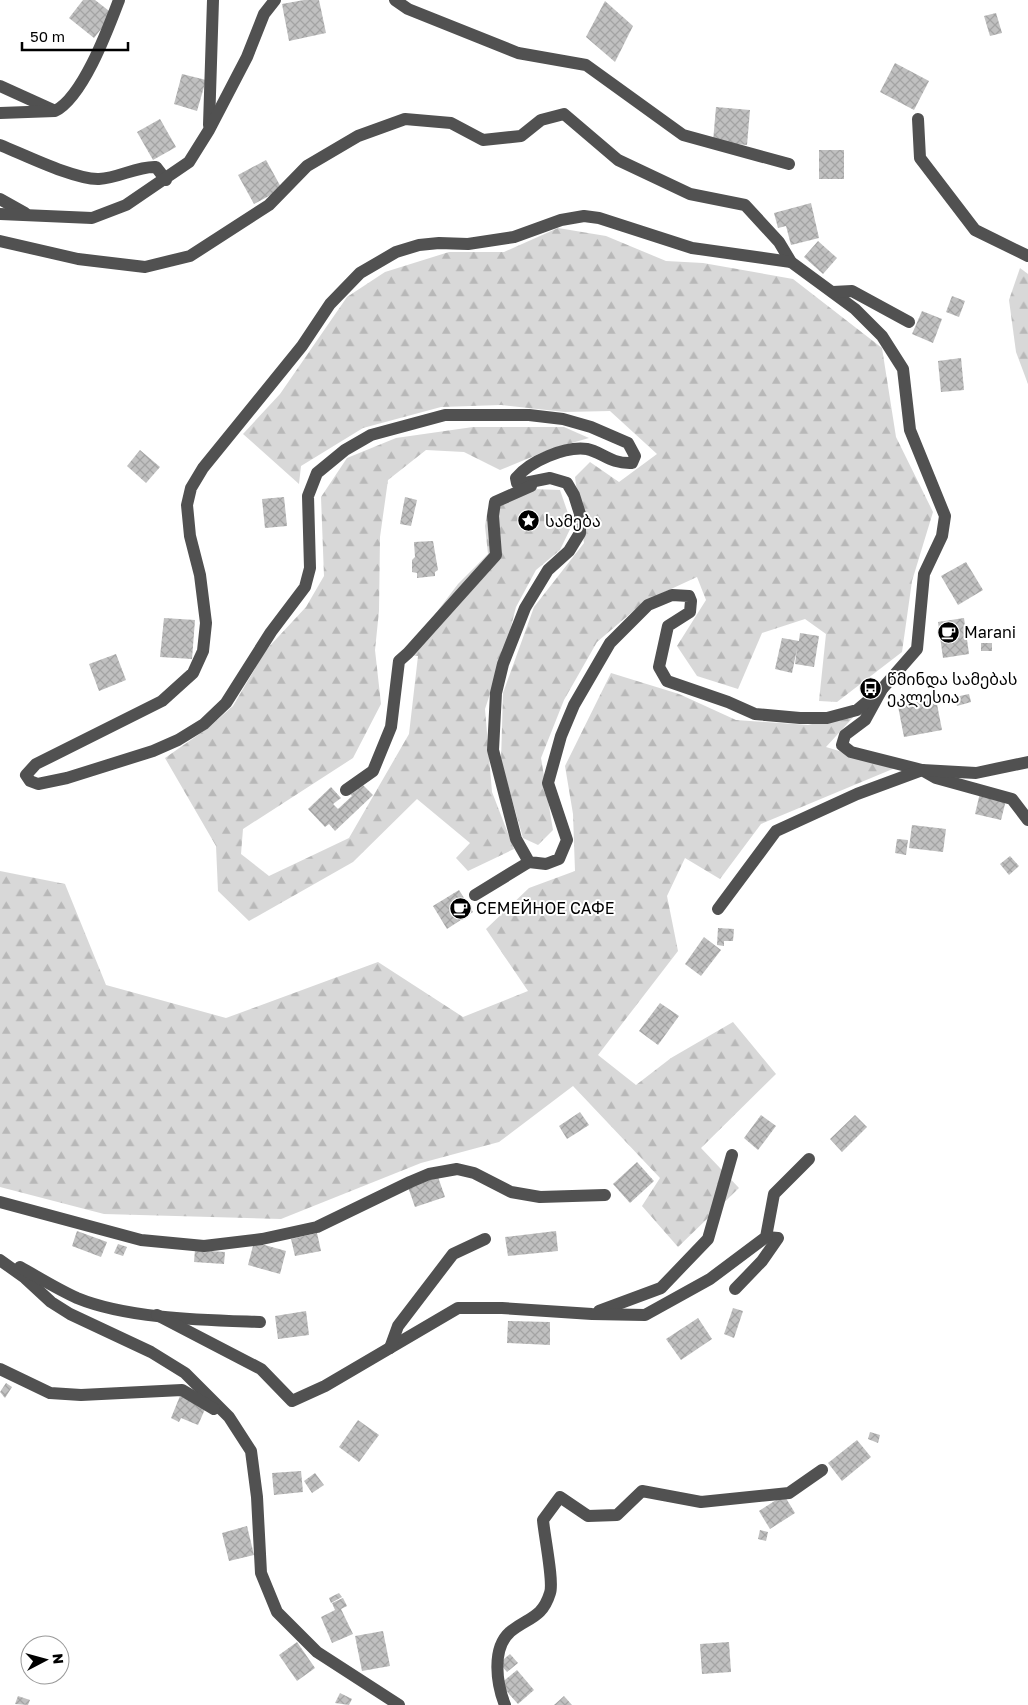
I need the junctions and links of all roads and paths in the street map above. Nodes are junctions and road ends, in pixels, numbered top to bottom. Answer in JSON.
{"nodes":[{"id":1,"x":119,"y":0,"type":"edge"},
{"id":2,"x":213,"y":0,"type":"edge"},
{"id":3,"x":274,"y":0,"type":"edge"},
{"id":4,"x":395,"y":0,"type":"edge"},
{"id":5,"x":0,"y":86,"type":"edge"},
{"id":6,"x":55,"y":111,"type":"junction"},
{"id":7,"x":0,"y":113,"type":"edge"},
{"id":8,"x":918,"y":119,"type":"dead end"},
{"id":9,"x":208,"y":130,"type":"junction"},
{"id":10,"x":0,"y":145,"type":"edge"},
{"id":11,"x":789,"y":164,"type":"dead end"},
{"id":12,"x":166,"y":180,"type":"junction"},
{"id":13,"x":0,"y":199,"type":"edge"},
{"id":14,"x":0,"y":214,"type":"edge"},
{"id":15,"x":30,"y":216,"type":"junction"},
{"id":16,"x":0,"y":241,"type":"edge"},
{"id":17,"x":1028,"y":256,"type":"edge"},
{"id":18,"x":791,"y":262,"type":"junction"},
{"id":19,"x":832,"y":292,"type":"junction"},
{"id":20,"x":909,"y":322,"type":"dead end"},
{"id":21,"x":550,"y":478,"type":"junction"},
{"id":22,"x":882,"y":689,"type":"junction"},
{"id":23,"x":1028,"y":762,"type":"edge"},
{"id":24,"x":922,"y":770,"type":"junction"},
{"id":25,"x":346,"y":790,"type":"dead end"},
{"id":26,"x":1028,"y":820,"type":"edge"},
{"id":27,"x":529,"y":862,"type":"junction"},
{"id":28,"x":476,"y":895,"type":"dead end"},
{"id":29,"x":718,"y":909,"type":"dead end"},
{"id":30,"x":732,"y":1155,"type":"dead end"},
{"id":31,"x":809,"y":1159,"type":"dead end"},
{"id":32,"x":605,"y":1195,"type":"dead end"},
{"id":33,"x":0,"y":1202,"type":"edge"},
{"id":34,"x":766,"y":1236,"type":"junction"},
{"id":35,"x":485,"y":1239,"type":"dead end"},
{"id":36,"x":0,"y":1256,"type":"edge"},
{"id":37,"x":0,"y":1260,"type":"edge"},
{"id":38,"x":735,"y":1289,"type":"dead end"},
{"id":39,"x":157,"y":1314,"type":"junction"},
{"id":40,"x":592,"y":1314,"type":"junction"},
{"id":41,"x":260,"y":1322,"type":"dead end"},
{"id":42,"x":390,"y":1348,"type":"junction"},
{"id":43,"x":0,"y":1369,"type":"edge"},
{"id":44,"x":229,"y":1417,"type":"junction"},
{"id":45,"x":822,"y":1470,"type":"dead end"},
{"id":46,"x":400,"y":1705,"type":"edge"},
{"id":47,"x":505,"y":1705,"type":"edge"}],
"edges":[{"from":1,"to":6,"type":"street"},
{"from":2,"to":9,"type":"street"},
{"from":3,"to":9,"type":"street"},
{"from":4,"to":11,"type":"street"},
{"from":5,"to":6,"type":"street"},
{"from":6,"to":7,"type":"street"},
{"from":8,"to":17,"type":"street"},
{"from":9,"to":12,"type":"street"},
{"from":10,"to":12,"type":"street"},
{"from":12,"to":15,"type":"street"},
{"from":13,"to":15,"type":"street"},
{"from":14,"to":15,"type":"street"},
{"from":16,"to":18,"type":"street"},
{"from":18,"to":19,"type":"street"},
{"from":18,"to":21,"type":"street"},
{"from":19,"to":20,"type":"street"},
{"from":19,"to":22,"type":"street"},
{"from":21,"to":25,"type":"street"},
{"from":21,"to":27,"type":"street"},
{"from":22,"to":24,"type":"street"},
{"from":22,"to":27,"type":"street"},
{"from":23,"to":24,"type":"street"},
{"from":24,"to":26,"type":"street"},
{"from":24,"to":29,"type":"street"},
{"from":27,"to":28,"type":"street"},
{"from":30,"to":40,"type":"street"},
{"from":31,"to":34,"type":"street"},
{"from":32,"to":33,"type":"street"},
{"from":34,"to":38,"type":"street"},
{"from":34,"to":40,"type":"street"},
{"from":35,"to":42,"type":"street"},
{"from":36,"to":39,"type":"street"},
{"from":37,"to":44,"type":"street"},
{"from":39,"to":41,"type":"street"},
{"from":39,"to":42,"type":"street"},
{"from":40,"to":42,"type":"street"},
{"from":43,"to":44,"type":"street"},
{"from":44,"to":46,"type":"street"},
{"from":45,"to":47,"type":"street"}]}
